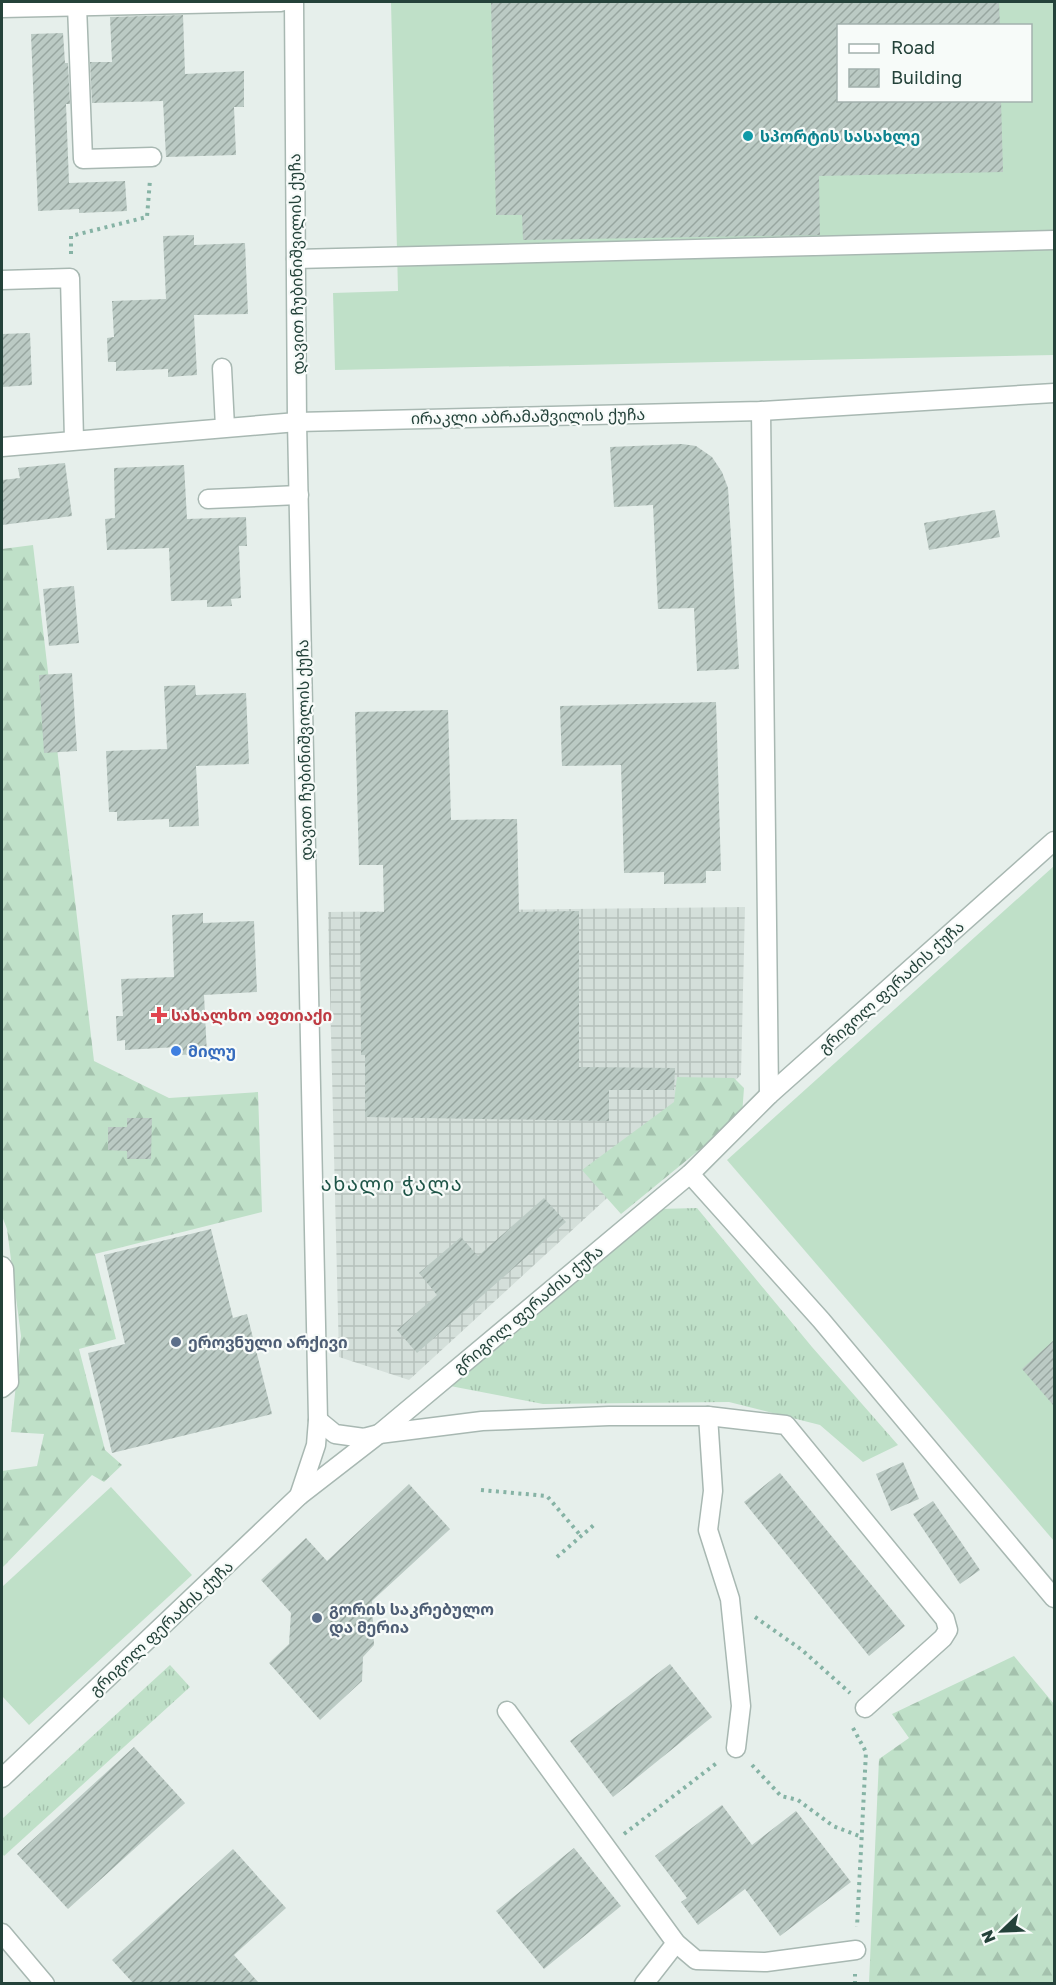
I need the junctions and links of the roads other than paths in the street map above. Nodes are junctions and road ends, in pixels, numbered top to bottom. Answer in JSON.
{"nodes":[{"id":1,"x":281,"y":2,"type":"edge"},
{"id":2,"x":294,"y":2,"type":"edge"},
{"id":3,"x":77,"y":6,"type":"junction"},
{"id":4,"x":2,"y":8,"type":"edge"},
{"id":5,"x":152,"y":157,"type":"road end"},
{"id":6,"x":1054,"y":240,"type":"edge"},
{"id":7,"x":296,"y":259,"type":"junction"},
{"id":8,"x":2,"y":280,"type":"edge"},
{"id":9,"x":222,"y":368,"type":"dead end"},
{"id":10,"x":1054,"y":393,"type":"edge"},
{"id":11,"x":760,"y":411,"type":"junction"},
{"id":12,"x":297,"y":422,"type":"junction"},
{"id":13,"x":225,"y":427,"type":"junction"},
{"id":14,"x":74,"y":440,"type":"junction"},
{"id":15,"x":2,"y":447,"type":"edge"},
{"id":16,"x":299,"y":495,"type":"junction"},
{"id":17,"x":208,"y":499,"type":"dead end"},
{"id":18,"x":1054,"y":841,"type":"edge"},
{"id":19,"x":769,"y":1095,"type":"junction"},
{"id":20,"x":690,"y":1174,"type":"junction"},
{"id":21,"x":2,"y":1266,"type":"edge"},
{"id":22,"x":2,"y":1388,"type":"edge"},
{"id":23,"x":708,"y":1416,"type":"junction"},
{"id":24,"x":318,"y":1420,"type":"junction"},
{"id":25,"x":379,"y":1434,"type":"junction"},
{"id":26,"x":299,"y":1496,"type":"junction"},
{"id":27,"x":1054,"y":1598,"type":"edge"},
{"id":28,"x":865,"y":1708,"type":"road end"},
{"id":29,"x":507,"y":1711,"type":"dead end"},
{"id":30,"x":736,"y":1748,"type":"road end"},
{"id":31,"x":2,"y":1778,"type":"edge"},
{"id":32,"x":2,"y":1933,"type":"edge"},
{"id":33,"x":676,"y":1943,"type":"junction"},
{"id":34,"x":856,"y":1950,"type":"road end"},
{"id":35,"x":45,"y":1983,"type":"edge"},
{"id":36,"x":644,"y":1983,"type":"edge"}],
"edges":[{"from":1,"to":3,"type":"street"},
{"from":2,"to":7,"type":"street","name":"დავით ჩუბინიშვილის ქუჩა"},
{"from":3,"to":4,"type":"street"},
{"from":3,"to":5,"type":"street"},
{"from":6,"to":7,"type":"street"},
{"from":7,"to":12,"type":"street","name":"დავით ჩუბინიშვილის ქუჩა"},
{"from":8,"to":14,"type":"street"},
{"from":9,"to":13,"type":"street"},
{"from":10,"to":11,"type":"street","name":"ირაკლი აბრამაშვილის ქუჩა"},
{"from":11,"to":12,"type":"street","name":"ირაკლი აბრამაშვილის ქუჩა"},
{"from":11,"to":19,"type":"street"},
{"from":12,"to":13,"type":"street","name":"ირაკლი აბრამაშვილის ქუჩა"},
{"from":12,"to":16,"type":"street","name":"დავით ჩუბინიშვილის ქუჩა"},
{"from":13,"to":14,"type":"street","name":"ირაკლი აბრამაშვილის ქუჩა"},
{"from":14,"to":15,"type":"street","name":"ირაკლი აბრამაშვილის ქუჩა"},
{"from":16,"to":17,"type":"street"},
{"from":16,"to":24,"type":"street","name":"დავით ჩუბინიშვილის ქუჩა"},
{"from":18,"to":19,"type":"street","name":"გრიგოლ ფერაძის ქუჩა"},
{"from":19,"to":20,"type":"street","name":"გრიგოლ ფერაძის ქუჩა"},
{"from":20,"to":25,"type":"street","name":"გრიგოლ ფერაძის ქუჩა"},
{"from":20,"to":27,"type":"street"},
{"from":21,"to":22,"type":"street"},
{"from":23,"to":25,"type":"street"},
{"from":23,"to":28,"type":"street"},
{"from":23,"to":30,"type":"street"},
{"from":24,"to":25,"type":"street"},
{"from":24,"to":26,"type":"street","name":"დავით ჩუბინიშვილის ქუჩა"},
{"from":25,"to":26,"type":"street","name":"გრიგოლ ფერაძის ქუჩა"},
{"from":26,"to":31,"type":"street","name":"გრიგოლ ფერაძის ქუჩა"},
{"from":29,"to":33,"type":"street"},
{"from":32,"to":35,"type":"street"},
{"from":33,"to":34,"type":"street"},
{"from":33,"to":36,"type":"street"}]}
